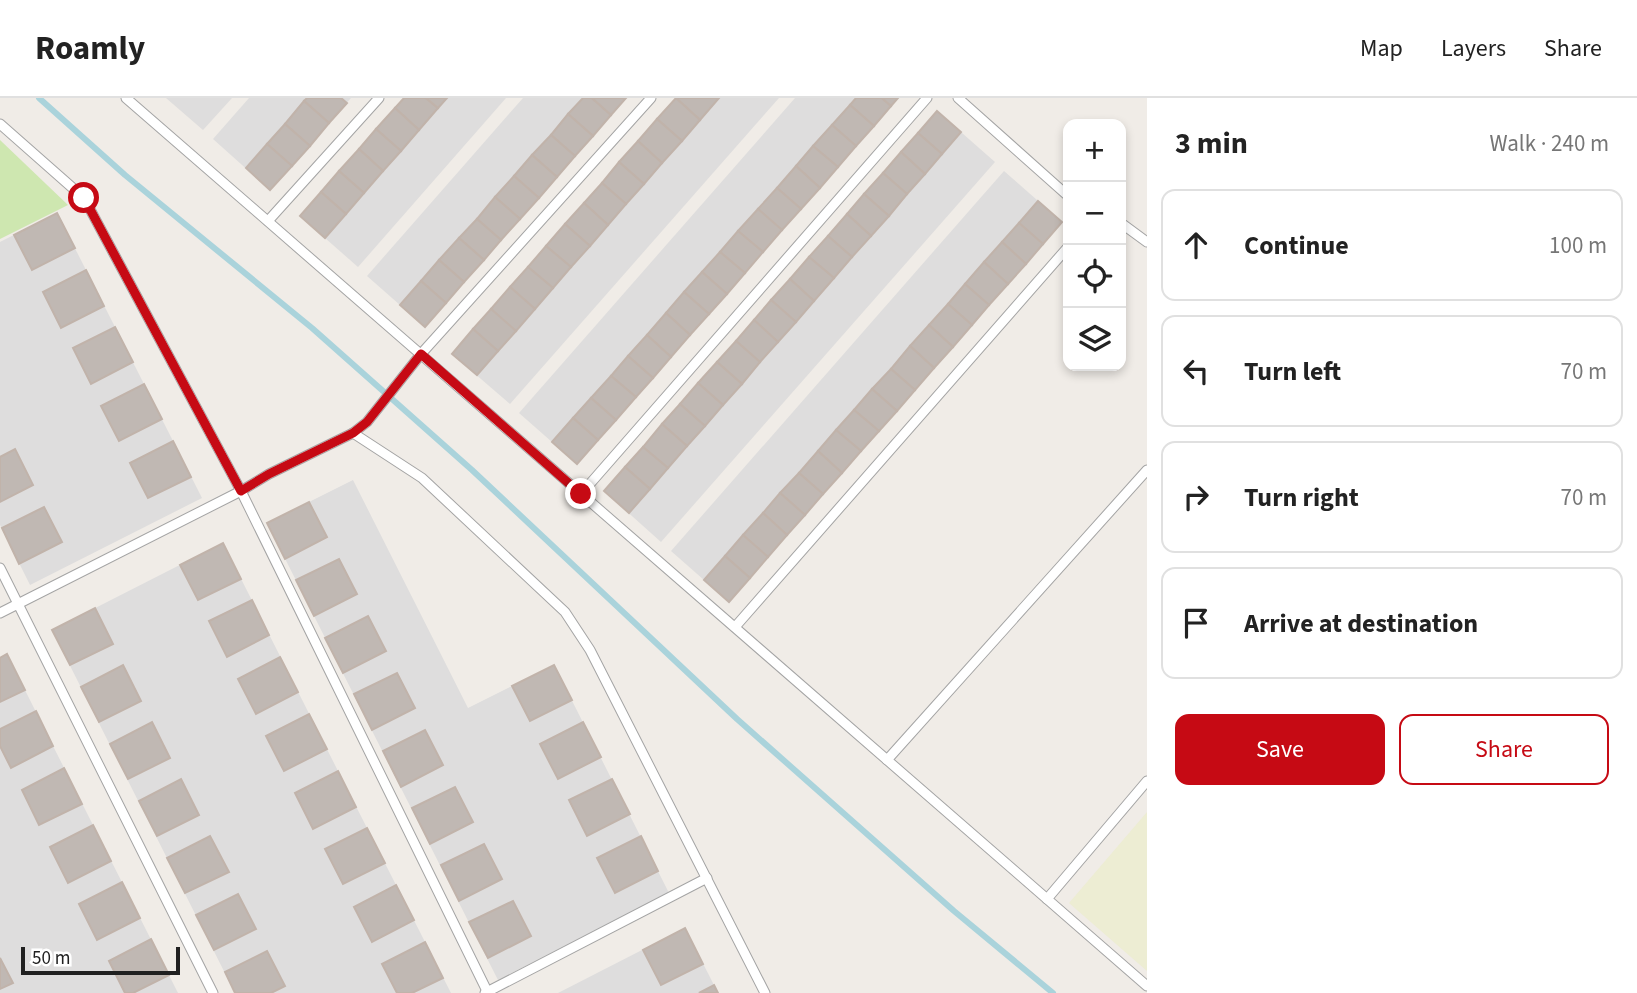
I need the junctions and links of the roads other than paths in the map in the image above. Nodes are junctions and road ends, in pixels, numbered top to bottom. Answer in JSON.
{"nodes":[{"id":1,"x":126,"y":98,"type":"edge"},
{"id":2,"x":379,"y":98,"type":"edge"},
{"id":3,"x":651,"y":98,"type":"edge"},
{"id":4,"x":927,"y":98,"type":"edge"},
{"id":5,"x":958,"y":98,"type":"edge"},
{"id":6,"x":0,"y":124,"type":"edge"},
{"id":7,"x":1063,"y":192,"type":"edge"},
{"id":8,"x":268,"y":221,"type":"junction"},
{"id":9,"x":1126,"y":227,"type":"edge"},
{"id":10,"x":1147,"y":242,"type":"edge"},
{"id":11,"x":1063,"y":253,"type":"edge"},
{"id":12,"x":421,"y":354,"type":"junction"},
{"id":13,"x":353,"y":433,"type":"junction"},
{"id":14,"x":1147,"y":470,"type":"edge"},
{"id":15,"x":241,"y":491,"type":"junction"},
{"id":16,"x":581,"y":494,"type":"junction"},
{"id":17,"x":0,"y":568,"type":"edge"},
{"id":18,"x":19,"y":604,"type":"junction"},
{"id":19,"x":0,"y":613,"type":"edge"},
{"id":20,"x":735,"y":628,"type":"junction"},
{"id":21,"x":887,"y":760,"type":"junction"},
{"id":22,"x":1147,"y":781,"type":"edge"},
{"id":23,"x":707,"y":878,"type":"junction"},
{"id":24,"x":1047,"y":899,"type":"junction"},
{"id":25,"x":1147,"y":986,"type":"edge"},
{"id":26,"x":213,"y":993,"type":"edge"},
{"id":27,"x":487,"y":993,"type":"edge"},
{"id":28,"x":765,"y":993,"type":"edge"}],
"edges":[{"from":1,"to":8,"type":"lane"},
{"from":2,"to":8,"type":"lane"},
{"from":3,"to":12,"type":"lane"},
{"from":4,"to":16,"type":"lane"},
{"from":5,"to":7,"type":"lane"},
{"from":6,"to":15,"type":"lane"},
{"from":8,"to":12,"type":"lane"},
{"from":9,"to":10,"type":"lane"},
{"from":11,"to":20,"type":"lane"},
{"from":12,"to":13,"type":"lane"},
{"from":12,"to":16,"type":"lane"},
{"from":13,"to":15,"type":"lane"},
{"from":13,"to":23,"type":"lane"},
{"from":14,"to":21,"type":"lane"},
{"from":15,"to":18,"type":"lane"},
{"from":15,"to":27,"type":"lane"},
{"from":16,"to":20,"type":"lane"},
{"from":17,"to":18,"type":"lane"},
{"from":18,"to":19,"type":"lane"},
{"from":18,"to":26,"type":"lane"},
{"from":20,"to":21,"type":"lane"},
{"from":21,"to":24,"type":"lane"},
{"from":22,"to":24,"type":"lane"},
{"from":23,"to":27,"type":"lane"},
{"from":23,"to":28,"type":"lane"},
{"from":24,"to":25,"type":"lane"}]}
